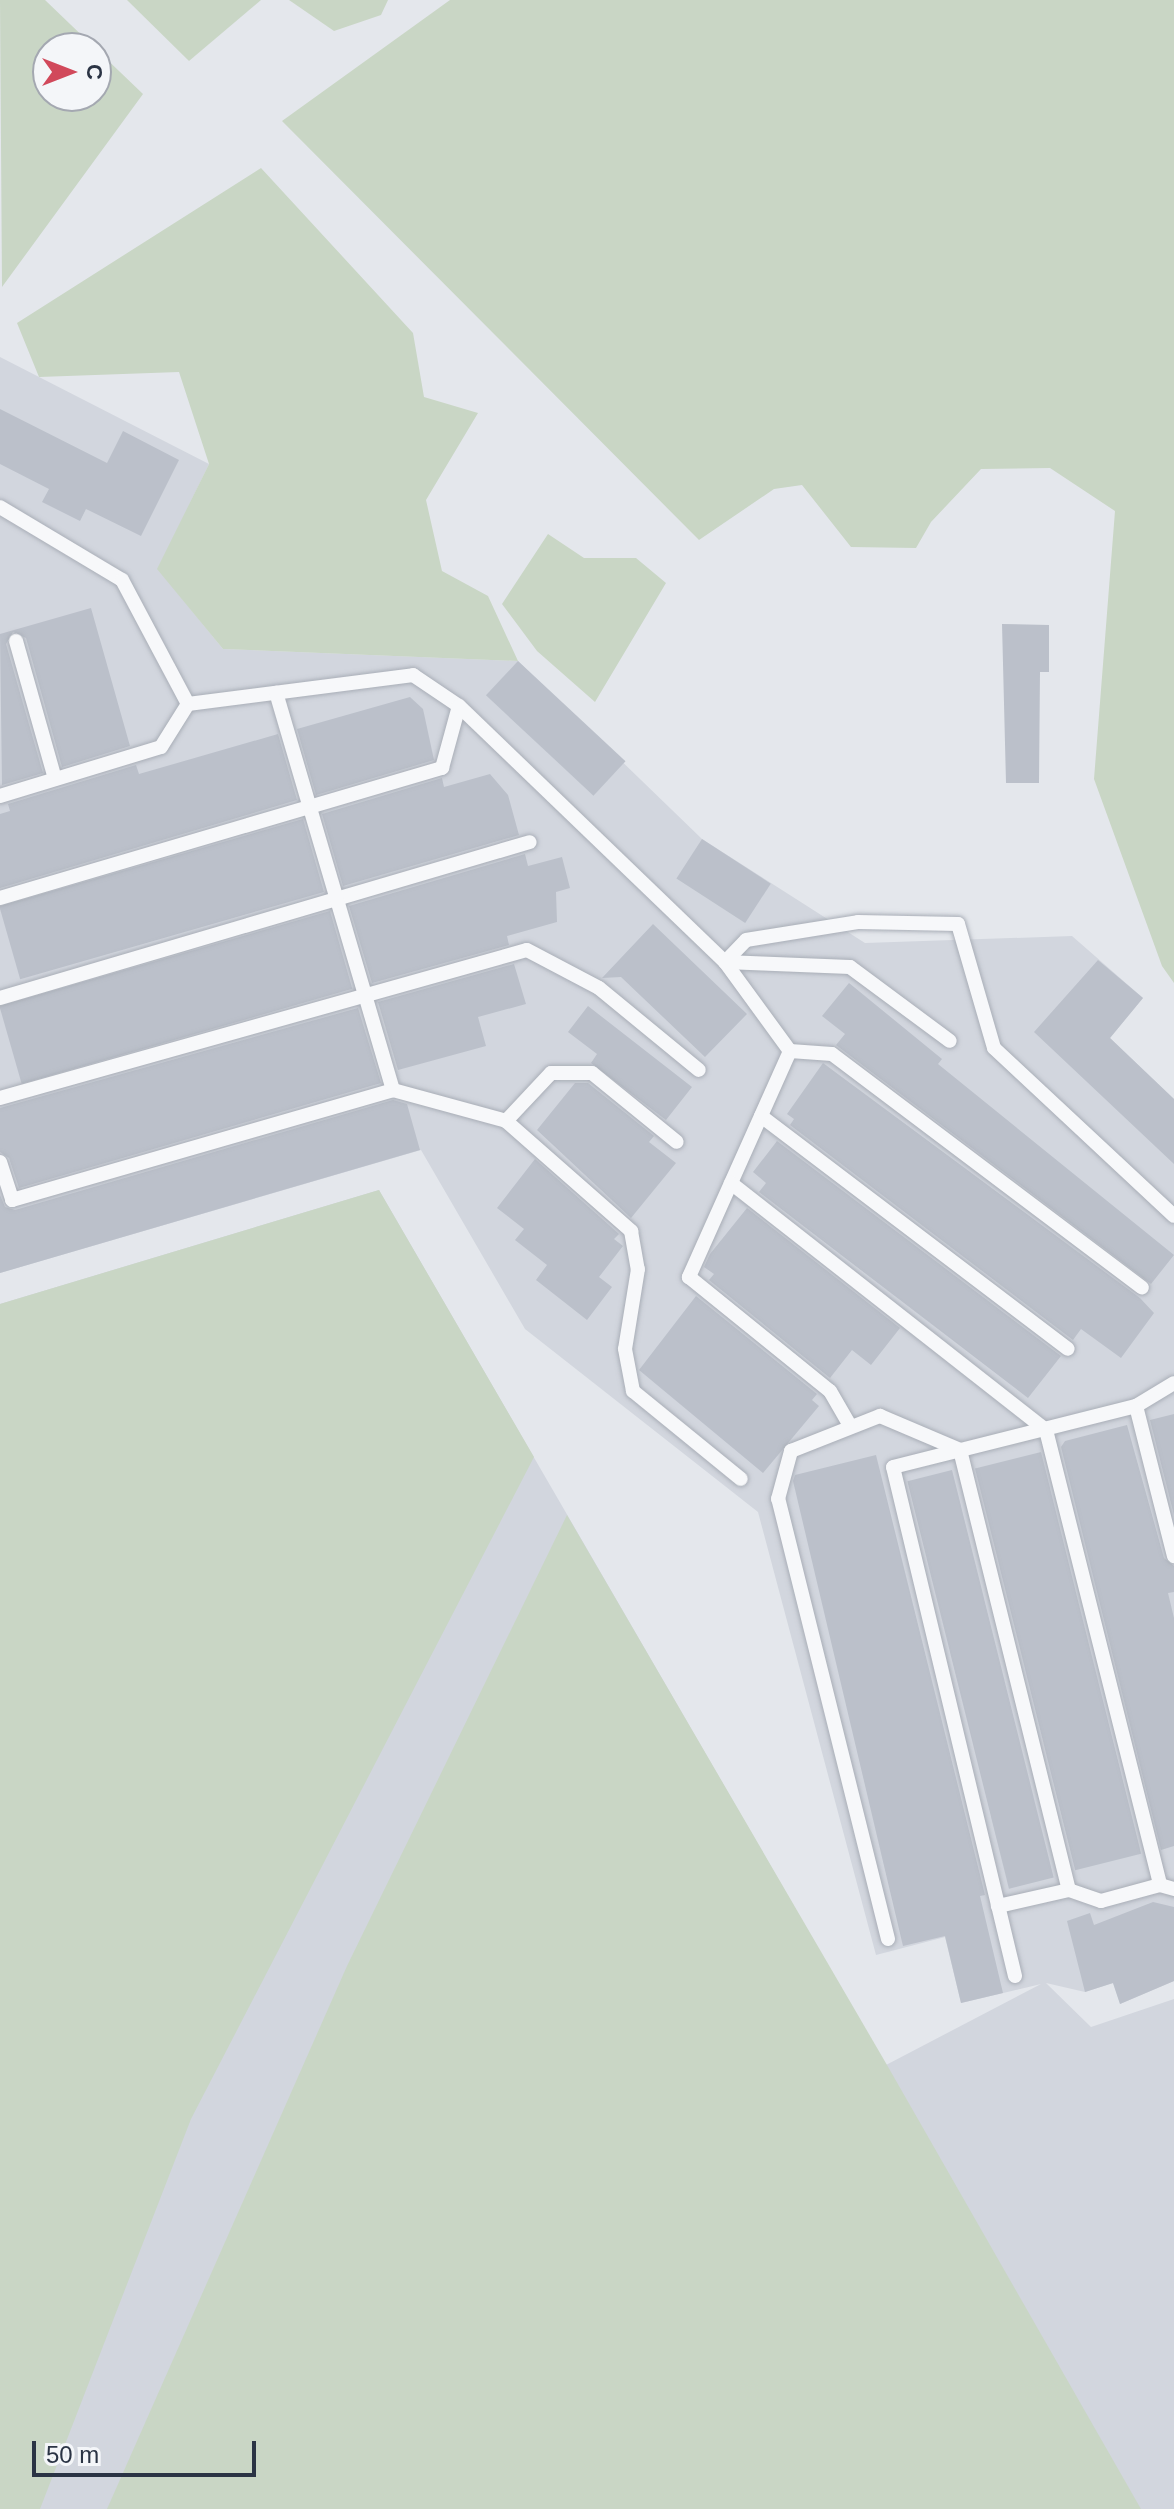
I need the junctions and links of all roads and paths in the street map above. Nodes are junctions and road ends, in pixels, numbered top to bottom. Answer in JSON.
{"nodes":[{"id":1,"x":0,"y":507,"type":"edge"},
{"id":2,"x":16,"y":641,"type":"dead end"},
{"id":3,"x":276,"y":693,"type":"junction"},
{"id":4,"x":188,"y":704,"type":"junction"},
{"id":5,"x":459,"y":706,"type":"junction"},
{"id":6,"x":55,"y":779,"type":"junction"},
{"id":7,"x":0,"y":796,"type":"edge"},
{"id":8,"x":308,"y":805,"type":"junction"},
{"id":9,"x":530,"y":842,"type":"dead end"},
{"id":10,"x":0,"y":898,"type":"edge"},
{"id":11,"x":336,"y":899,"type":"junction"},
{"id":12,"x":725,"y":962,"type":"junction"},
{"id":13,"x":364,"y":994,"type":"junction"},
{"id":14,"x":0,"y":998,"type":"edge"},
{"id":15,"x":950,"y":1041,"type":"dead end"},
{"id":16,"x":790,"y":1051,"type":"junction"},
{"id":17,"x":699,"y":1070,"type":"dead end"},
{"id":18,"x":393,"y":1090,"type":"junction"},
{"id":19,"x":0,"y":1098,"type":"edge"},
{"id":20,"x":761,"y":1116,"type":"junction"},
{"id":21,"x":506,"y":1121,"type":"junction"},
{"id":22,"x":677,"y":1142,"type":"dead end"},
{"id":23,"x":0,"y":1162,"type":"edge"},
{"id":24,"x":731,"y":1183,"type":"junction"},
{"id":25,"x":1174,"y":1216,"type":"edge"},
{"id":26,"x":1142,"y":1288,"type":"dead end"},
{"id":27,"x":1068,"y":1349,"type":"dead end"},
{"id":28,"x":1174,"y":1383,"type":"edge"},
{"id":29,"x":1136,"y":1406,"type":"junction"},
{"id":30,"x":850,"y":1425,"type":"junction"},
{"id":31,"x":1046,"y":1430,"type":"junction"},
{"id":32,"x":960,"y":1450,"type":"junction"},
{"id":33,"x":741,"y":1479,"type":"dead end"},
{"id":34,"x":1174,"y":1556,"type":"edge"},
{"id":35,"x":1167,"y":1887,"type":"edge"},
{"id":36,"x":1069,"y":1890,"type":"junction"},
{"id":37,"x":998,"y":1906,"type":"junction"},
{"id":38,"x":888,"y":1939,"type":"dead end"},
{"id":39,"x":1015,"y":1976,"type":"dead end"}],
"edges":[{"from":1,"to":4,"type":"lane"},
{"from":2,"to":6,"type":"lane"},
{"from":3,"to":4,"type":"lane"},
{"from":3,"to":5,"type":"lane"},
{"from":3,"to":8,"type":"lane"},
{"from":4,"to":6,"type":"lane"},
{"from":5,"to":8,"type":"lane"},
{"from":5,"to":12,"type":"lane"},
{"from":6,"to":7,"type":"lane"},
{"from":8,"to":10,"type":"lane"},
{"from":8,"to":11,"type":"lane"},
{"from":9,"to":11,"type":"lane"},
{"from":11,"to":13,"type":"lane"},
{"from":11,"to":14,"type":"lane"},
{"from":12,"to":15,"type":"lane"},
{"from":12,"to":16,"type":"lane"},
{"from":12,"to":25,"type":"lane"},
{"from":13,"to":17,"type":"lane"},
{"from":13,"to":18,"type":"lane"},
{"from":13,"to":19,"type":"lane"},
{"from":16,"to":20,"type":"lane"},
{"from":16,"to":26,"type":"lane"},
{"from":18,"to":21,"type":"lane"},
{"from":18,"to":23,"type":"lane"},
{"from":20,"to":24,"type":"lane"},
{"from":20,"to":27,"type":"lane"},
{"from":21,"to":22,"type":"lane"},
{"from":21,"to":33,"type":"lane"},
{"from":24,"to":30,"type":"lane"},
{"from":24,"to":31,"type":"lane"},
{"from":28,"to":29,"type":"lane"},
{"from":29,"to":31,"type":"lane"},
{"from":29,"to":34,"type":"lane"},
{"from":30,"to":32,"type":"lane"},
{"from":30,"to":38,"type":"lane"},
{"from":31,"to":32,"type":"lane"},
{"from":31,"to":35,"type":"lane"},
{"from":32,"to":36,"type":"lane"},
{"from":32,"to":37,"type":"lane"},
{"from":35,"to":36,"type":"lane"},
{"from":36,"to":37,"type":"lane"},
{"from":37,"to":39,"type":"lane"}]}
